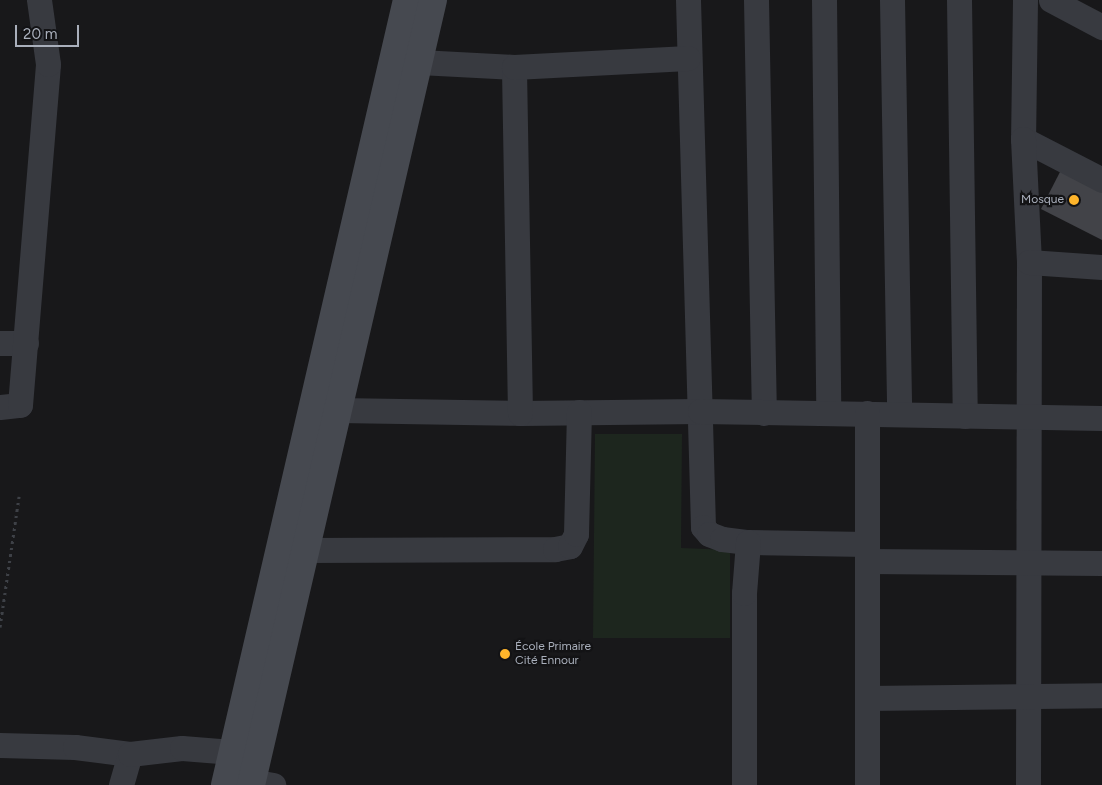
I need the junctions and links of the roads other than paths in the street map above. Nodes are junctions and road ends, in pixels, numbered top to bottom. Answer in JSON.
{"nodes":[{"id":1,"x":39,"y":0,"type":"edge"},
{"id":2,"x":407,"y":0,"type":"edge"},
{"id":3,"x":433,"y":0,"type":"edge"},
{"id":4,"x":688,"y":0,"type":"edge"},
{"id":5,"x":756,"y":0,"type":"edge"},
{"id":6,"x":824,"y":0,"type":"edge"},
{"id":7,"x":892,"y":0,"type":"edge"},
{"id":8,"x":959,"y":0,"type":"edge"},
{"id":9,"x":1025,"y":0,"type":"edge"},
{"id":10,"x":1051,"y":0,"type":"edge"},
{"id":11,"x":1102,"y":27,"type":"edge"},
{"id":12,"x":688,"y":58,"type":"junction"},
{"id":13,"x":419,"y":62,"type":"junction"},
{"id":14,"x":514,"y":67,"type":"junction"},
{"id":15,"x":1023,"y":140,"type":"junction"},
{"id":16,"x":1102,"y":180,"type":"edge"},
{"id":17,"x":1029,"y":262,"type":"junction"},
{"id":18,"x":1102,"y":266,"type":"edge"},
{"id":19,"x":0,"y":343,"type":"edge"},
{"id":20,"x":26,"y":343,"type":"junction"},
{"id":21,"x":311,"y":406,"type":"junction"},
{"id":22,"x":0,"y":407,"type":"edge"},
{"id":23,"x":338,"y":410,"type":"junction"},
{"id":24,"x":700,"y":411,"type":"junction"},
{"id":25,"x":579,"y":412,"type":"junction"},
{"id":26,"x":828,"y":412,"type":"junction"},
{"id":27,"x":520,"y":413,"type":"junction"},
{"id":28,"x":764,"y":413,"type":"junction"},
{"id":29,"x":867,"y":413,"type":"junction"},
{"id":30,"x":899,"y":414,"type":"junction"},
{"id":31,"x":965,"y":416,"type":"junction"},
{"id":32,"x":1029,"y":417,"type":"junction"},
{"id":33,"x":1102,"y":418,"type":"edge"},
{"id":34,"x":748,"y":542,"type":"junction"},
{"id":35,"x":306,"y":550,"type":"junction"},
{"id":36,"x":867,"y":552,"type":"junction"},
{"id":37,"x":1029,"y":562,"type":"junction"},
{"id":38,"x":1102,"y":563,"type":"edge"},
{"id":39,"x":1102,"y":695,"type":"edge"},
{"id":40,"x":1028,"y":696,"type":"junction"},
{"id":41,"x":867,"y":698,"type":"junction"},
{"id":42,"x":0,"y":745,"type":"edge"},
{"id":43,"x":130,"y":754,"type":"junction"},
{"id":44,"x":243,"y":778,"type":"edge"},
{"id":45,"x":121,"y":785,"type":"edge"},
{"id":46,"x":744,"y":785,"type":"edge"},
{"id":47,"x":867,"y":785,"type":"edge"},
{"id":48,"x":1028,"y":785,"type":"edge"}],
"edges":[{"from":1,"to":20,"type":"street"},
{"from":2,"to":21,"type":"main road"},
{"from":3,"to":13,"type":"main road"},
{"from":4,"to":12,"type":"street"},
{"from":5,"to":28,"type":"street"},
{"from":6,"to":26,"type":"street"},
{"from":7,"to":30,"type":"street"},
{"from":8,"to":31,"type":"street"},
{"from":9,"to":15,"type":"street"},
{"from":10,"to":11,"type":"street"},
{"from":12,"to":14,"type":"street"},
{"from":12,"to":24,"type":"street"},
{"from":13,"to":14,"type":"street"},
{"from":13,"to":23,"type":"main road"},
{"from":14,"to":27,"type":"street"},
{"from":15,"to":16,"type":"street"},
{"from":15,"to":17,"type":"street"},
{"from":17,"to":18,"type":"street"},
{"from":17,"to":32,"type":"street"},
{"from":19,"to":20,"type":"street"},
{"from":20,"to":22,"type":"street"},
{"from":21,"to":23,"type":"street"},
{"from":21,"to":44,"type":"main road"},
{"from":23,"to":27,"type":"street"},
{"from":23,"to":35,"type":"main road"},
{"from":24,"to":25,"type":"street"},
{"from":24,"to":28,"type":"street"},
{"from":24,"to":34,"type":"street"},
{"from":25,"to":27,"type":"street"},
{"from":25,"to":35,"type":"street"},
{"from":26,"to":28,"type":"street"},
{"from":26,"to":29,"type":"street"},
{"from":29,"to":30,"type":"street"},
{"from":29,"to":36,"type":"street"},
{"from":30,"to":31,"type":"street"},
{"from":31,"to":32,"type":"street"},
{"from":32,"to":33,"type":"street"},
{"from":32,"to":37,"type":"street"},
{"from":34,"to":36,"type":"street"},
{"from":34,"to":46,"type":"street"},
{"from":35,"to":44,"type":"main road"},
{"from":36,"to":37,"type":"street"},
{"from":36,"to":41,"type":"street"},
{"from":37,"to":38,"type":"street"},
{"from":37,"to":40,"type":"street"},
{"from":39,"to":40,"type":"street"},
{"from":40,"to":41,"type":"street"},
{"from":40,"to":48,"type":"street"},
{"from":41,"to":47,"type":"street"},
{"from":42,"to":43,"type":"street"},
{"from":43,"to":44,"type":"street"},
{"from":43,"to":45,"type":"street"}]}
